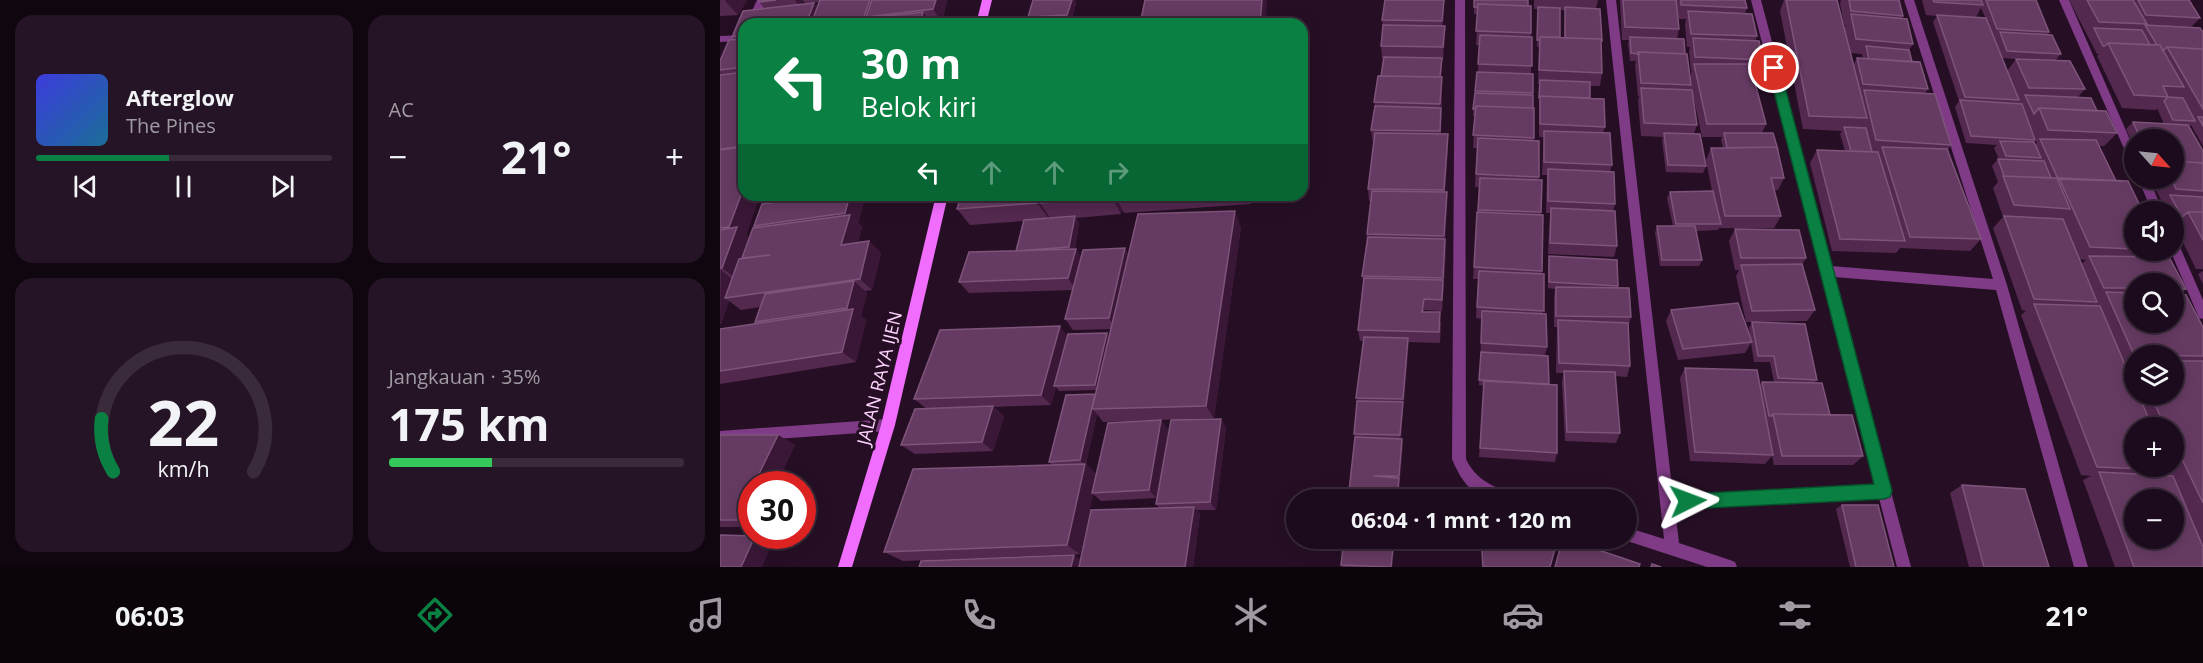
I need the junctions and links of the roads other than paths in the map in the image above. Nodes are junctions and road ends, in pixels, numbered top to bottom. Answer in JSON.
{"nodes":[{"id":1,"x":762,"y":0,"type":"edge"},
{"id":2,"x":987,"y":0,"type":"edge"},
{"id":3,"x":1461,"y":0,"type":"edge"},
{"id":4,"x":1611,"y":0,"type":"edge"},
{"id":5,"x":1756,"y":0,"type":"edge"},
{"id":6,"x":1909,"y":0,"type":"edge"},
{"id":7,"x":2064,"y":0,"type":"edge"},
{"id":8,"x":767,"y":15,"type":"edge"},
{"id":9,"x":754,"y":18,"type":"edge"},
{"id":10,"x":759,"y":18,"type":"edge"},
{"id":11,"x":982,"y":18,"type":"edge"},
{"id":12,"x":720,"y":39,"type":"edge"},
{"id":13,"x":738,"y":41,"type":"edge"},
{"id":14,"x":2124,"y":136,"type":"edge"},
{"id":15,"x":941,"y":201,"type":"edge"},
{"id":16,"x":2180,"y":261,"type":"edge"},
{"id":17,"x":1827,"y":271,"type":"junction"},
{"id":18,"x":2001,"y":285,"type":"junction"},
{"id":19,"x":2203,"y":314,"type":"edge"},
{"id":20,"x":888,"y":425,"type":"junction"},
{"id":21,"x":720,"y":437,"type":"edge"},
{"id":22,"x":1481,"y":489,"type":"edge"},
{"id":23,"x":1884,"y":491,"type":"junction"},
{"id":24,"x":1666,"y":503,"type":"junction"},
{"id":25,"x":1637,"y":537,"type":"edge"},
{"id":26,"x":1671,"y":548,"type":"junction"},
{"id":27,"x":845,"y":567,"type":"edge"},
{"id":28,"x":1730,"y":567,"type":"edge"},
{"id":29,"x":1904,"y":567,"type":"edge"},
{"id":30,"x":2081,"y":567,"type":"edge"}],
"edges":[{"from":1,"to":9,"type":"street"},
{"from":2,"to":11,"type":"street"},
{"from":3,"to":22,"type":"street"},
{"from":4,"to":24,"type":"street"},
{"from":5,"to":17,"type":"street"},
{"from":6,"to":18,"type":"street"},
{"from":7,"to":14,"type":"street"},
{"from":8,"to":10,"type":"street"},
{"from":12,"to":13,"type":"street"},
{"from":15,"to":20,"type":"street","name":"JALAN RAYA IJEN"},
{"from":16,"to":19,"type":"street"},
{"from":17,"to":18,"type":"street"},
{"from":17,"to":23,"type":"street"},
{"from":18,"to":30,"type":"street"},
{"from":20,"to":21,"type":"street"},
{"from":20,"to":27,"type":"street","name":"JALAN RAYA IJEN"},
{"from":23,"to":24,"type":"street"},
{"from":23,"to":29,"type":"street"},
{"from":24,"to":26,"type":"street"},
{"from":25,"to":26,"type":"street"},
{"from":26,"to":28,"type":"street"}]}
